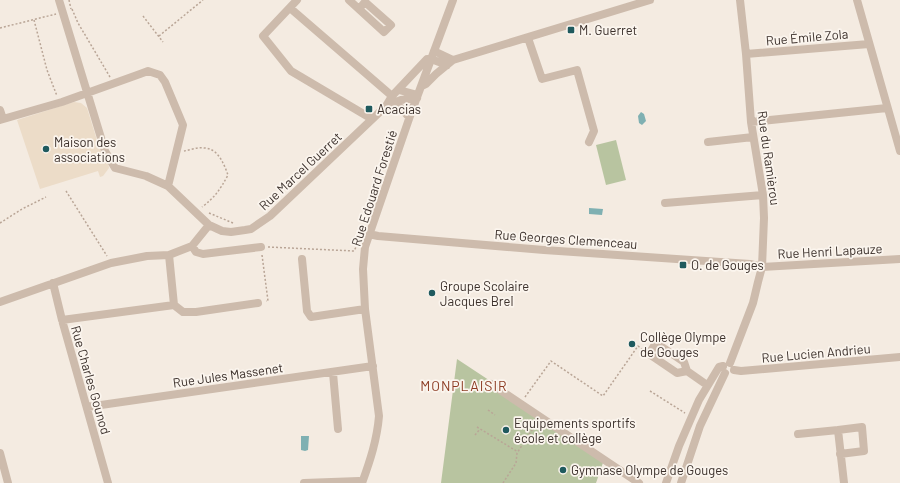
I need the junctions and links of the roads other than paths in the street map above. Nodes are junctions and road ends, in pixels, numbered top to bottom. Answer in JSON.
{"nodes":[{"id":1,"x":60,"y":0,"type":"edge"},
{"id":2,"x":298,"y":0,"type":"edge"},
{"id":3,"x":349,"y":0,"type":"edge"},
{"id":4,"x":453,"y":0,"type":"edge"},
{"id":5,"x":650,"y":0,"type":"edge"},
{"id":6,"x":740,"y":0,"type":"edge"},
{"id":7,"x":857,"y":0,"type":"edge"},
{"id":8,"x":290,"y":8,"type":"junction"},
{"id":9,"x":359,"y":9,"type":"dead end"},
{"id":10,"x":528,"y":38,"type":"junction"},
{"id":11,"x":869,"y":44,"type":"junction"},
{"id":12,"x":746,"y":54,"type":"junction"},
{"id":13,"x":433,"y":55,"type":"junction"},
{"id":14,"x":450,"y":63,"type":"junction"},
{"id":15,"x":421,"y":86,"type":"junction"},
{"id":16,"x":87,"y":92,"type":"junction"},
{"id":17,"x":395,"y":96,"type":"junction"},
{"id":18,"x":417,"y":98,"type":"junction"},
{"id":19,"x":888,"y":108,"type":"junction"},
{"id":20,"x":0,"y":110,"type":"edge"},
{"id":21,"x":410,"y":116,"type":"junction"},
{"id":22,"x":372,"y":119,"type":"junction"},
{"id":23,"x":2,"y":120,"type":"edge"},
{"id":24,"x":751,"y":122,"type":"junction"},
{"id":25,"x":753,"y":137,"type":"junction"},
{"id":26,"x":899,"y":141,"type":"edge"},
{"id":27,"x":588,"y":142,"type":"dead end"},
{"id":28,"x":708,"y":142,"type":"dead end"},
{"id":29,"x":900,"y":151,"type":"edge"},
{"id":30,"x":168,"y":186,"type":"junction"},
{"id":31,"x":763,"y":195,"type":"junction"},
{"id":32,"x":665,"y":203,"type":"dead end"},
{"id":33,"x":209,"y":224,"type":"junction"},
{"id":34,"x":369,"y":234,"type":"junction"},
{"id":35,"x":192,"y":246,"type":"junction"},
{"id":36,"x":261,"y":247,"type":"road end"},
{"id":37,"x":169,"y":255,"type":"junction"},
{"id":38,"x":302,"y":259,"type":"dead end"},
{"id":39,"x":900,"y":259,"type":"edge"},
{"id":40,"x":762,"y":267,"type":"junction"},
{"id":41,"x":53,"y":283,"type":"junction"},
{"id":42,"x":0,"y":302,"type":"edge"},
{"id":43,"x":258,"y":302,"type":"road end"},
{"id":44,"x":174,"y":306,"type":"junction"},
{"id":45,"x":365,"y":308,"type":"junction"},
{"id":46,"x":62,"y":320,"type":"junction"},
{"id":47,"x":900,"y":357,"type":"edge"},
{"id":48,"x":373,"y":366,"type":"junction"},
{"id":49,"x":728,"y":368,"type":"junction"},
{"id":50,"x":687,"y":371,"type":"junction"},
{"id":51,"x":333,"y":373,"type":"junction"},
{"id":52,"x":491,"y":384,"type":"dead end"},
{"id":53,"x":707,"y":386,"type":"junction"},
{"id":54,"x":87,"y":407,"type":"junction"},
{"id":55,"x":338,"y":429,"type":"dead end"},
{"id":56,"x":838,"y":430,"type":"junction"},
{"id":57,"x":798,"y":434,"type":"dead end"},
{"id":58,"x":0,"y":453,"type":"edge"},
{"id":59,"x":840,"y":454,"type":"junction"},
{"id":60,"x":362,"y":482,"type":"edge"},
{"id":61,"x":6,"y":483,"type":"edge"},
{"id":62,"x":108,"y":483,"type":"edge"},
{"id":63,"x":304,"y":483,"type":"edge"},
{"id":64,"x":639,"y":483,"type":"edge"},
{"id":65,"x":666,"y":483,"type":"edge"},
{"id":66,"x":681,"y":483,"type":"edge"},
{"id":67,"x":844,"y":483,"type":"edge"}],
"edges":[{"from":1,"to":16,"type":"street"},
{"from":2,"to":8,"type":"street"},
{"from":3,"to":9,"type":"street"},
{"from":4,"to":13,"type":"street","name":"Rue Edouard Forestié"},
{"from":5,"to":10,"type":"street"},
{"from":6,"to":12,"type":"street","name":"Rue du Ramièrou"},
{"from":7,"to":11,"type":"street"},
{"from":8,"to":17,"type":"street"},
{"from":8,"to":22,"type":"street"},
{"from":10,"to":14,"type":"street"},
{"from":10,"to":27,"type":"street"},
{"from":11,"to":12,"type":"street","name":"Rue Émile Zola"},
{"from":11,"to":19,"type":"street"},
{"from":12,"to":24,"type":"street","name":"Rue du Ramièrou"},
{"from":13,"to":14,"type":"street"},
{"from":13,"to":15,"type":"street","name":"Rue Edouard Forestié"},
{"from":13,"to":17,"type":"street","name":"Rue Marcel Guerret"},
{"from":14,"to":15,"type":"street"},
{"from":15,"to":18,"type":"street","name":"Rue Edouard Forestié"},
{"from":16,"to":23,"type":"street"},
{"from":16,"to":30,"type":"street"},
{"from":16,"to":30,"type":"street"},
{"from":17,"to":18,"type":"street"},
{"from":17,"to":18,"type":"street"},
{"from":17,"to":21,"type":"street"},
{"from":17,"to":22,"type":"street","name":"Rue Marcel Guerret"},
{"from":18,"to":21,"type":"street","name":"Rue Edouard Forestié"},
{"from":19,"to":24,"type":"street"},
{"from":19,"to":26,"type":"street"},
{"from":20,"to":23,"type":"street"},
{"from":21,"to":34,"type":"street","name":"Rue Edouard Forestié"},
{"from":22,"to":33,"type":"street","name":"Rue Marcel Guerret"},
{"from":24,"to":25,"type":"street","name":"Rue du Ramièrou"},
{"from":25,"to":28,"type":"street"},
{"from":25,"to":31,"type":"street","name":"Rue du Ramièrou"},
{"from":26,"to":29,"type":"street"},
{"from":30,"to":33,"type":"street"},
{"from":31,"to":32,"type":"street"},
{"from":31,"to":40,"type":"street","name":"Rue du Ramièrou"},
{"from":33,"to":35,"type":"street"},
{"from":34,"to":40,"type":"street","name":"Rue Georges Clemenceau"},
{"from":34,"to":45,"type":"street","name":"Rue Edouard Forestié"},
{"from":35,"to":36,"type":"street"},
{"from":35,"to":37,"type":"street"},
{"from":37,"to":41,"type":"street"},
{"from":37,"to":44,"type":"street"},
{"from":38,"to":45,"type":"street"},
{"from":39,"to":40,"type":"street","name":"Rue Henri Lapauze"},
{"from":40,"to":49,"type":"street","name":"Rue du Ramièrou"},
{"from":41,"to":42,"type":"street"},
{"from":41,"to":46,"type":"street","name":"Rue Charles Gounod"},
{"from":43,"to":44,"type":"street"},
{"from":44,"to":46,"type":"street"},
{"from":45,"to":48,"type":"street","name":"Rue Edouard Forestié"},
{"from":46,"to":54,"type":"street","name":"Rue Charles Gounod"},
{"from":47,"to":49,"type":"street","name":"Rue Lucien Andrieu"},
{"from":48,"to":51,"type":"street","name":"Rue Jules Massenet"},
{"from":48,"to":60,"type":"street","name":"Rue Edouard Forestié"},
{"from":49,"to":53,"type":"street"},
{"from":49,"to":66,"type":"street","name":"Rue du Ramièrou"},
{"from":50,"to":50,"type":"street"},
{"from":50,"to":53,"type":"street"},
{"from":51,"to":54,"type":"street","name":"Rue Jules Massenet"},
{"from":51,"to":55,"type":"street"},
{"from":52,"to":64,"type":"street"},
{"from":53,"to":65,"type":"street"},
{"from":54,"to":62,"type":"street","name":"Rue Charles Gounod"},
{"from":56,"to":57,"type":"street"},
{"from":56,"to":59,"type":"street"},
{"from":56,"to":59,"type":"street"},
{"from":58,"to":61,"type":"street"},
{"from":59,"to":67,"type":"street"},
{"from":60,"to":63,"type":"street"}]}
